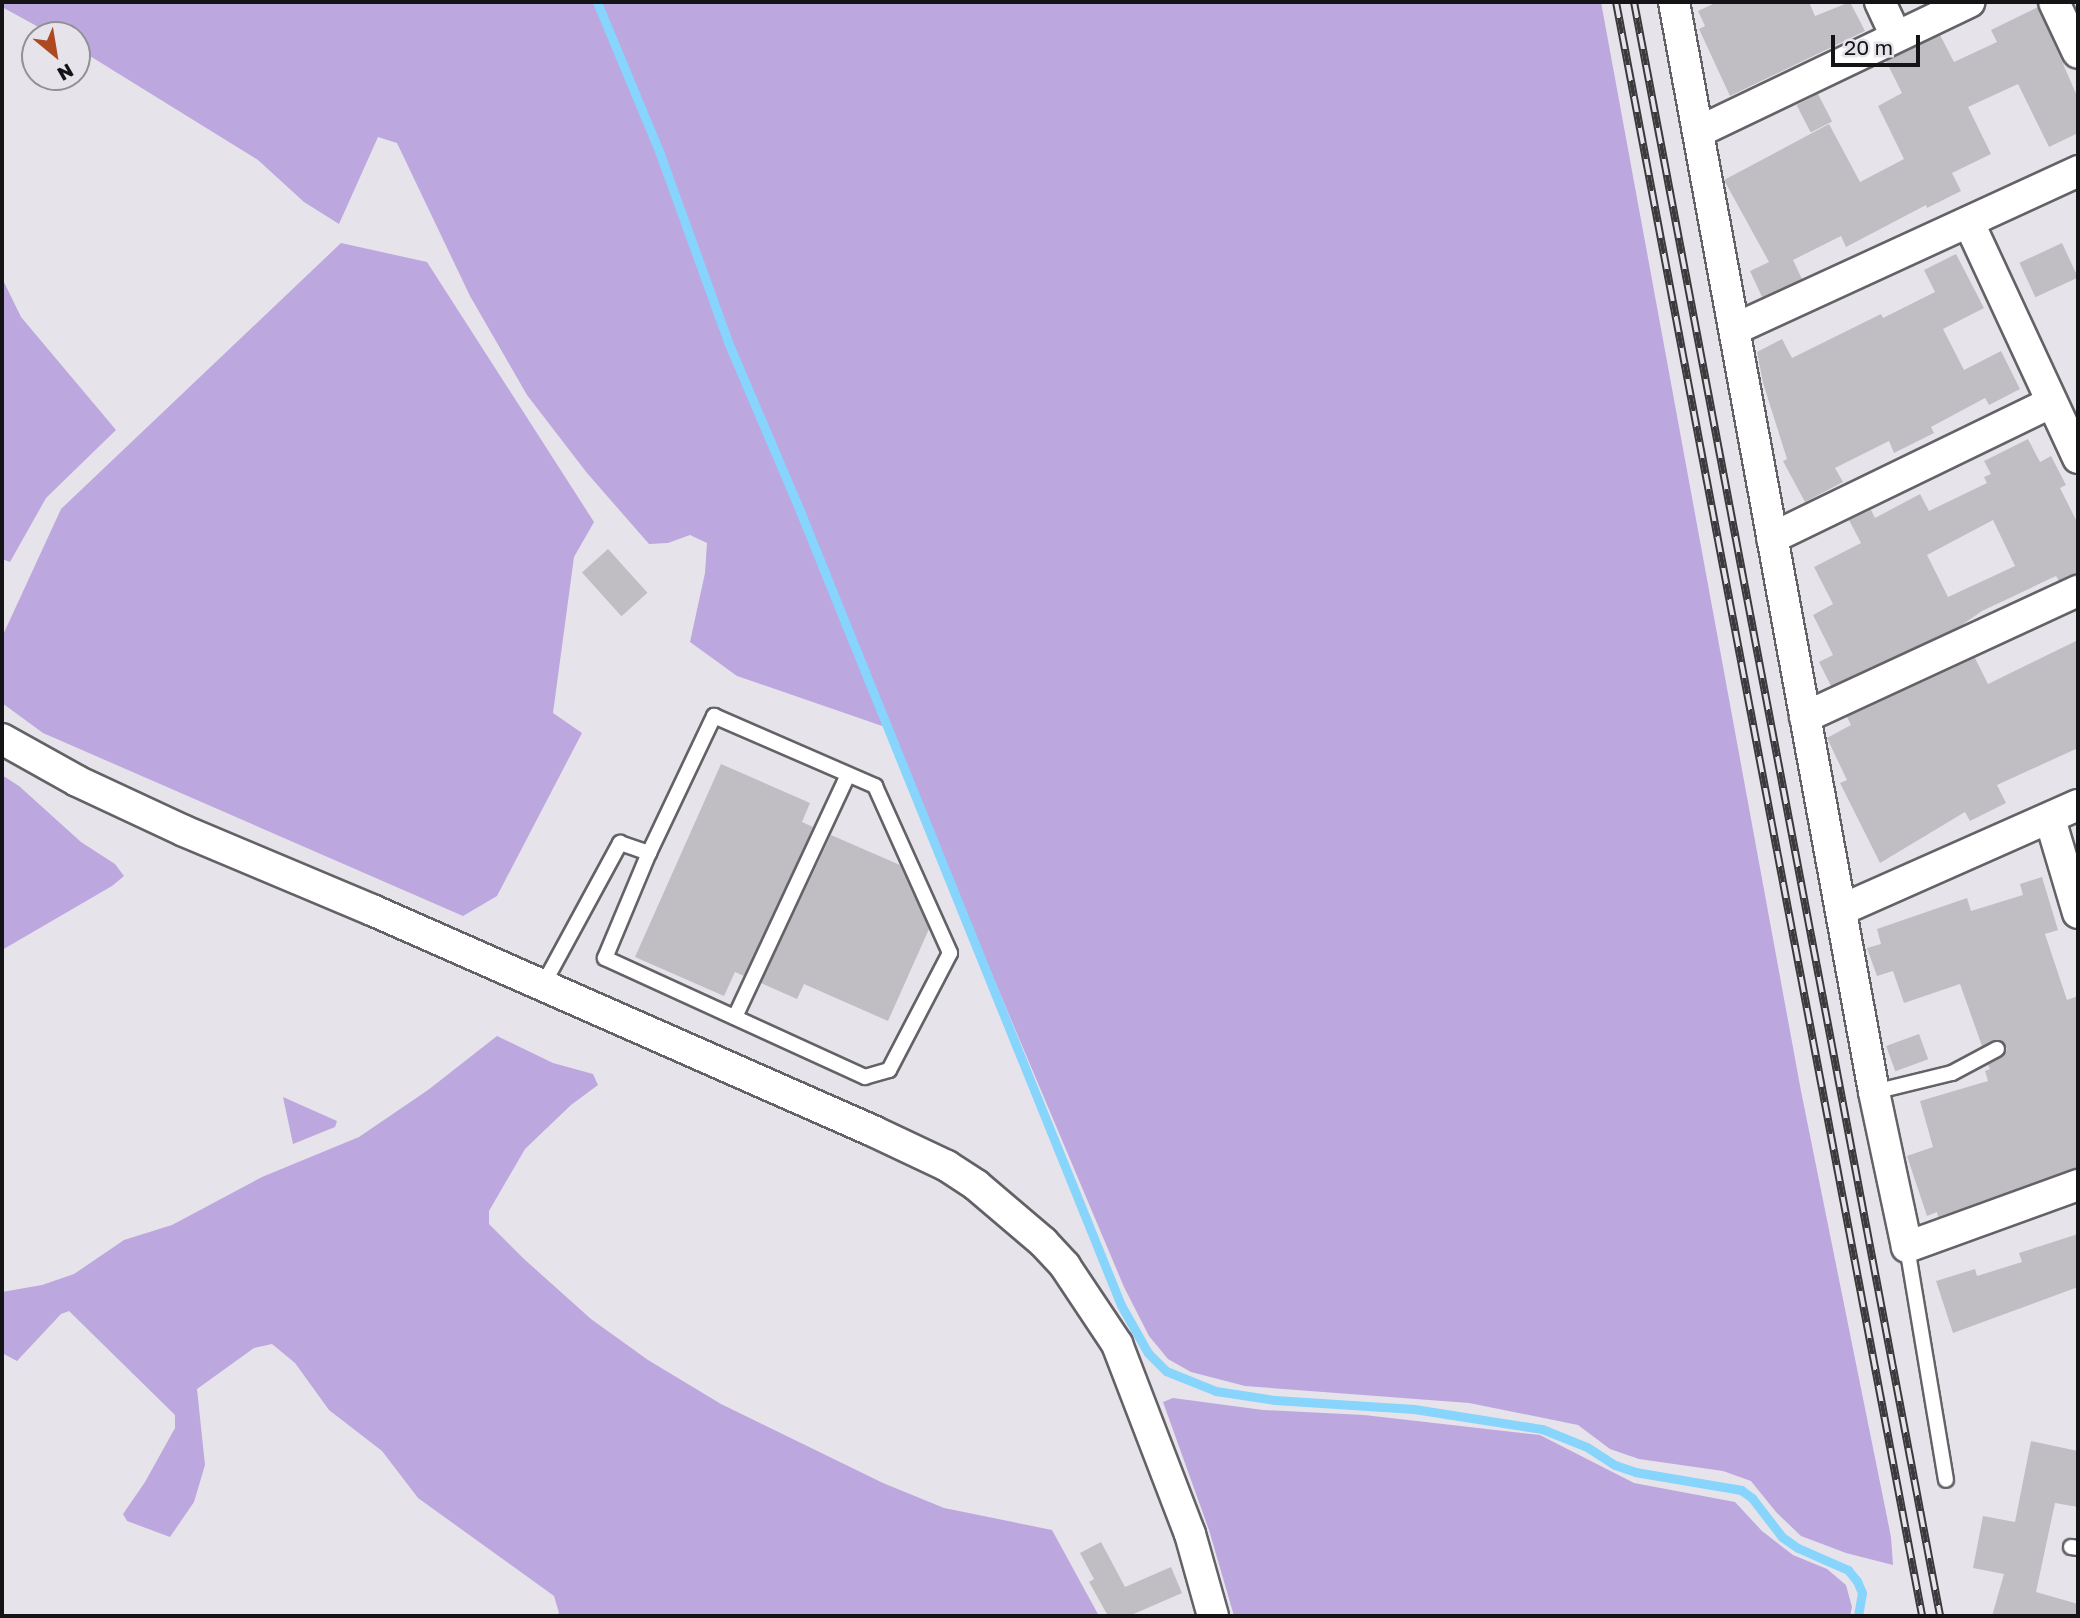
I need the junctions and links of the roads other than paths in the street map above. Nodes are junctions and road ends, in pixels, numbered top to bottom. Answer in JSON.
{"nodes":[{"id":1,"x":1674,"y":2,"type":"edge"},
{"id":2,"x":1880,"y":2,"type":"edge"},
{"id":3,"x":1969,"y":2,"type":"edge"},
{"id":4,"x":2053,"y":2,"type":"edge"},
{"id":5,"x":1896,"y":36,"type":"junction"},
{"id":6,"x":2078,"y":53,"type":"edge"},
{"id":7,"x":1698,"y":132,"type":"junction"},
{"id":8,"x":2078,"y":171,"type":"edge"},
{"id":9,"x":1969,"y":223,"type":"junction"},
{"id":10,"x":1735,"y":330,"type":"junction"},
{"id":11,"x":2052,"y":402,"type":"junction"},
{"id":12,"x":2078,"y":458,"type":"edge"},
{"id":13,"x":1772,"y":538,"type":"junction"},
{"id":14,"x":2078,"y":591,"type":"edge"},
{"id":15,"x":1805,"y":717,"type":"junction"},
{"id":16,"x":2,"y":739,"type":"edge"},
{"id":17,"x":848,"y":775,"type":"junction"},
{"id":18,"x":2078,"y":805,"type":"edge"},
{"id":19,"x":2050,"y":820,"type":"junction"},
{"id":20,"x":649,"y":853,"type":"junction"},
{"id":21,"x":1841,"y":910,"type":"junction"},
{"id":22,"x":2078,"y":913,"type":"edge"},
{"id":23,"x":543,"y":985,"type":"junction"},
{"id":24,"x":735,"y":1017,"type":"junction"},
{"id":25,"x":1997,"y":1049,"type":"dead end"},
{"id":26,"x":1874,"y":1092,"type":"junction"},
{"id":27,"x":2078,"y":1185,"type":"edge"},
{"id":28,"x":1907,"y":1247,"type":"junction"},
{"id":29,"x":1946,"y":1480,"type":"dead end"},
{"id":30,"x":1213,"y":1616,"type":"edge"}],
"edges":[{"from":1,"to":7,"type":"street"},
{"from":2,"to":5,"type":"street"},
{"from":3,"to":5,"type":"street"},
{"from":4,"to":6,"type":"street"},
{"from":5,"to":7,"type":"street"},
{"from":7,"to":10,"type":"street"},
{"from":8,"to":9,"type":"street"},
{"from":9,"to":10,"type":"street"},
{"from":9,"to":11,"type":"street"},
{"from":10,"to":13,"type":"street"},
{"from":11,"to":12,"type":"street"},
{"from":11,"to":13,"type":"street"},
{"from":13,"to":15,"type":"street"},
{"from":14,"to":15,"type":"street"},
{"from":15,"to":21,"type":"street"},
{"from":16,"to":23,"type":"street"},
{"from":17,"to":20,"type":"lane"},
{"from":17,"to":24,"type":"lane"},
{"from":17,"to":24,"type":"lane"},
{"from":18,"to":19,"type":"street"},
{"from":19,"to":21,"type":"street"},
{"from":19,"to":22,"type":"street"},
{"from":20,"to":23,"type":"lane"},
{"from":20,"to":24,"type":"lane"},
{"from":21,"to":26,"type":"street"},
{"from":23,"to":30,"type":"street"},
{"from":25,"to":26,"type":"lane"},
{"from":26,"to":28,"type":"street"},
{"from":27,"to":28,"type":"street"},
{"from":28,"to":29,"type":"lane"}]}
